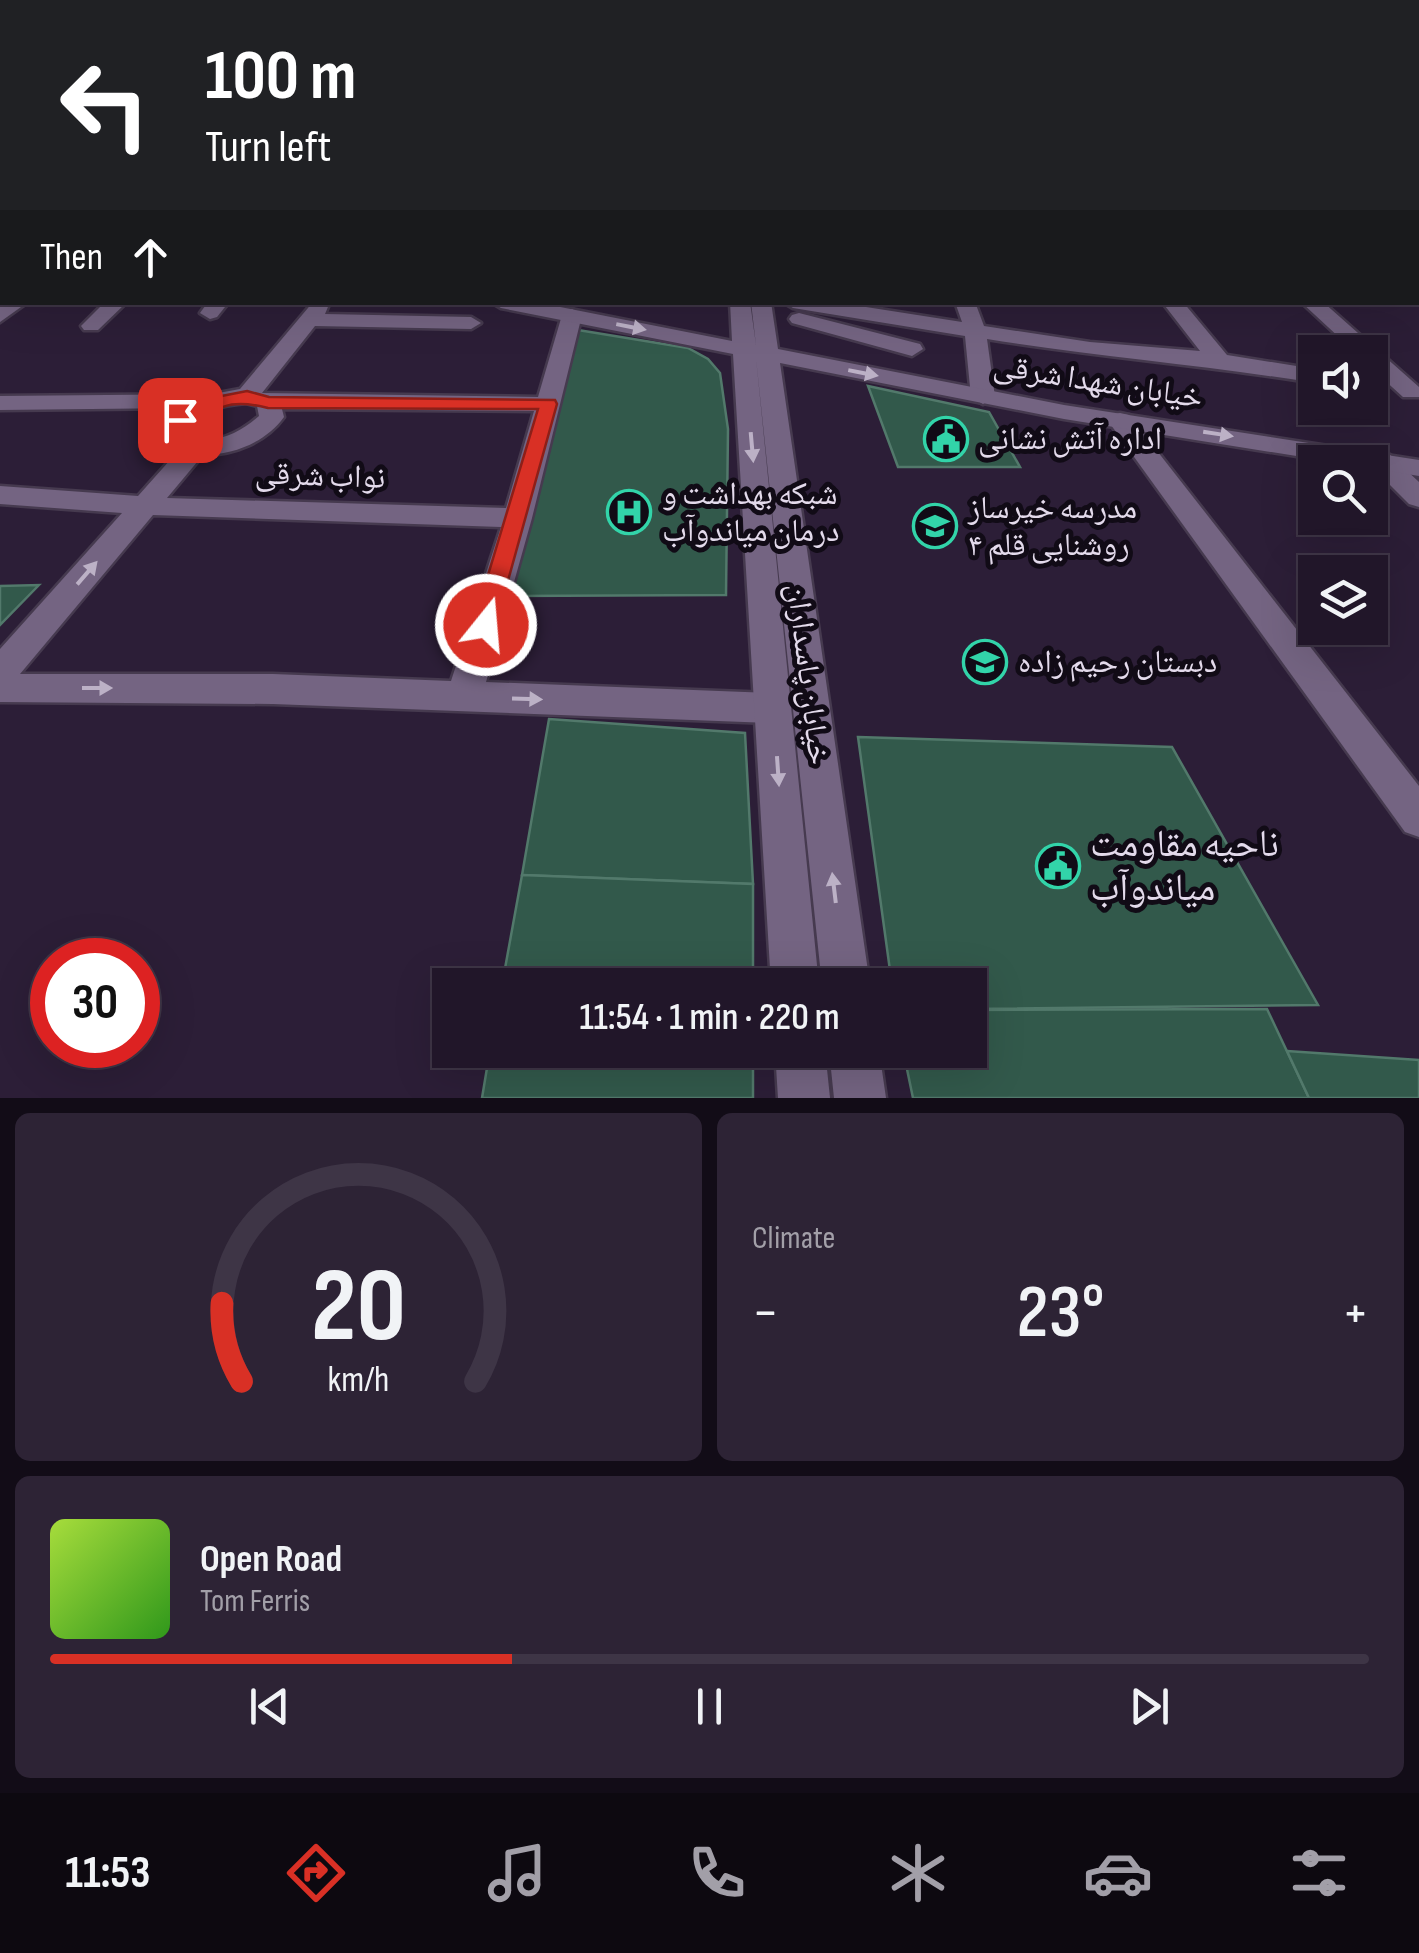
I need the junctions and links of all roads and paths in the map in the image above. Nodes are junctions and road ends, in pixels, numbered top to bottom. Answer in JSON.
{"nodes":[{"id":1,"x":115,"y":305,"type":"edge"},
{"id":2,"x":516,"y":305,"type":"edge"},
{"id":3,"x":739,"y":305,"type":"edge"},
{"id":4,"x":813,"y":305,"type":"edge"},
{"id":5,"x":966,"y":305,"type":"edge"},
{"id":6,"x":1174,"y":305,"type":"edge"},
{"id":7,"x":1314,"y":305,"type":"edge"},
{"id":8,"x":762,"y":306,"type":"edge"},
{"id":9,"x":316,"y":312,"type":"edge"},
{"id":10,"x":572,"y":316,"type":"junction"},
{"id":11,"x":471,"y":323,"type":"dead end"},
{"id":12,"x":91,"y":326,"type":"dead end"},
{"id":13,"x":975,"y":330,"type":"junction"},
{"id":14,"x":1348,"y":335,"type":"edge"},
{"id":15,"x":912,"y":348,"type":"dead end"},
{"id":16,"x":756,"y":352,"type":"junction"},
{"id":17,"x":1218,"y":360,"type":"junction"},
{"id":18,"x":1388,"y":370,"type":"edge"},
{"id":19,"x":1298,"y":373,"type":"edge"},
{"id":20,"x":1388,"y":388,"type":"edge"},
{"id":21,"x":1415,"y":392,"type":"edge"},
{"id":22,"x":983,"y":397,"type":"junction"},
{"id":23,"x":258,"y":399,"type":"junction"},
{"id":24,"x":217,"y":400,"type":"junction"},
{"id":25,"x":0,"y":403,"type":"edge"},
{"id":26,"x":548,"y":404,"type":"junction"},
{"id":27,"x":1120,"y":420,"type":"junction"},
{"id":28,"x":197,"y":446,"type":"junction"},
{"id":29,"x":1298,"y":448,"type":"edge"},
{"id":30,"x":1388,"y":462,"type":"edge"},
{"id":31,"x":1388,"y":468,"type":"edge"},
{"id":32,"x":1419,"y":468,"type":"edge"},
{"id":33,"x":0,"y":495,"type":"edge"},
{"id":34,"x":1419,"y":498,"type":"edge"},
{"id":35,"x":145,"y":506,"type":"junction"},
{"id":36,"x":518,"y":518,"type":"junction"},
{"id":37,"x":0,"y":673,"type":"edge"},
{"id":38,"x":0,"y":688,"type":"edge"},
{"id":39,"x":464,"y":696,"type":"junction"},
{"id":40,"x":773,"y":708,"type":"junction"},
{"id":41,"x":1419,"y":818,"type":"edge"},
{"id":42,"x":793,"y":968,"type":"edge"},
{"id":43,"x":844,"y":968,"type":"edge"},
{"id":44,"x":802,"y":1068,"type":"edge"},
{"id":45,"x":856,"y":1068,"type":"edge"},
{"id":46,"x":804,"y":1098,"type":"edge"},
{"id":47,"x":860,"y":1098,"type":"edge"}],
"edges":[{"from":1,"to":12,"type":"street"},
{"from":2,"to":10,"type":"street","name":"خیابان شهدا شرقی"},
{"from":3,"to":16,"type":"street"},
{"from":4,"to":13,"type":"street"},
{"from":5,"to":13,"type":"street"},
{"from":6,"to":17,"type":"street"},
{"from":7,"to":14,"type":"street"},
{"from":8,"to":15,"type":"street"},
{"from":8,"to":16,"type":"street","name":"خیابان پاسداران"},
{"from":9,"to":11,"type":"street"},
{"from":9,"to":23,"type":"street"},
{"from":10,"to":16,"type":"street","name":"خیابان شهدا شرقی","one_way":true},
{"from":10,"to":26,"type":"street"},
{"from":13,"to":17,"type":"street"},
{"from":13,"to":22,"type":"street"},
{"from":16,"to":22,"type":"street","name":"خیابان شهدا شرقی","one_way":true},
{"from":16,"to":40,"type":"street","name":"خیابان پاسداران","one_way":true},
{"from":43,"to":16,"type":"street","name":"خیابان پاسداران","one_way":true},
{"from":17,"to":19,"type":"street"},
{"from":18,"to":21,"type":"street"},
{"from":20,"to":21,"type":"street"},
{"from":22,"to":27,"type":"street","name":"خیابان شهدا شرقی"},
{"from":23,"to":24,"type":"street"},
{"from":23,"to":26,"type":"street"},
{"from":23,"to":28,"type":"street"},
{"from":24,"to":25,"type":"street"},
{"from":24,"to":28,"type":"street"},
{"from":26,"to":36,"type":"street"},
{"from":27,"to":29,"type":"street","name":"خیابان شهدا شرقی","one_way":true},
{"from":27,"to":41,"type":"street"},
{"from":28,"to":35,"type":"street"},
{"from":30,"to":32,"type":"street","name":"خیابان شهدا شرقی"},
{"from":31,"to":34,"type":"street"},
{"from":33,"to":35,"type":"street","name":"نواب شرقی"},
{"from":35,"to":36,"type":"street","name":"نواب شرقی"},
{"from":37,"to":35,"type":"street","one_way":true},
{"from":36,"to":39,"type":"street"},
{"from":38,"to":39,"type":"street","one_way":true},
{"from":39,"to":40,"type":"street","one_way":true},
{"from":40,"to":42,"type":"street","name":"خیابان پاسداران","one_way":true},
{"from":44,"to":46,"type":"street"},
{"from":45,"to":47,"type":"street"}]}
